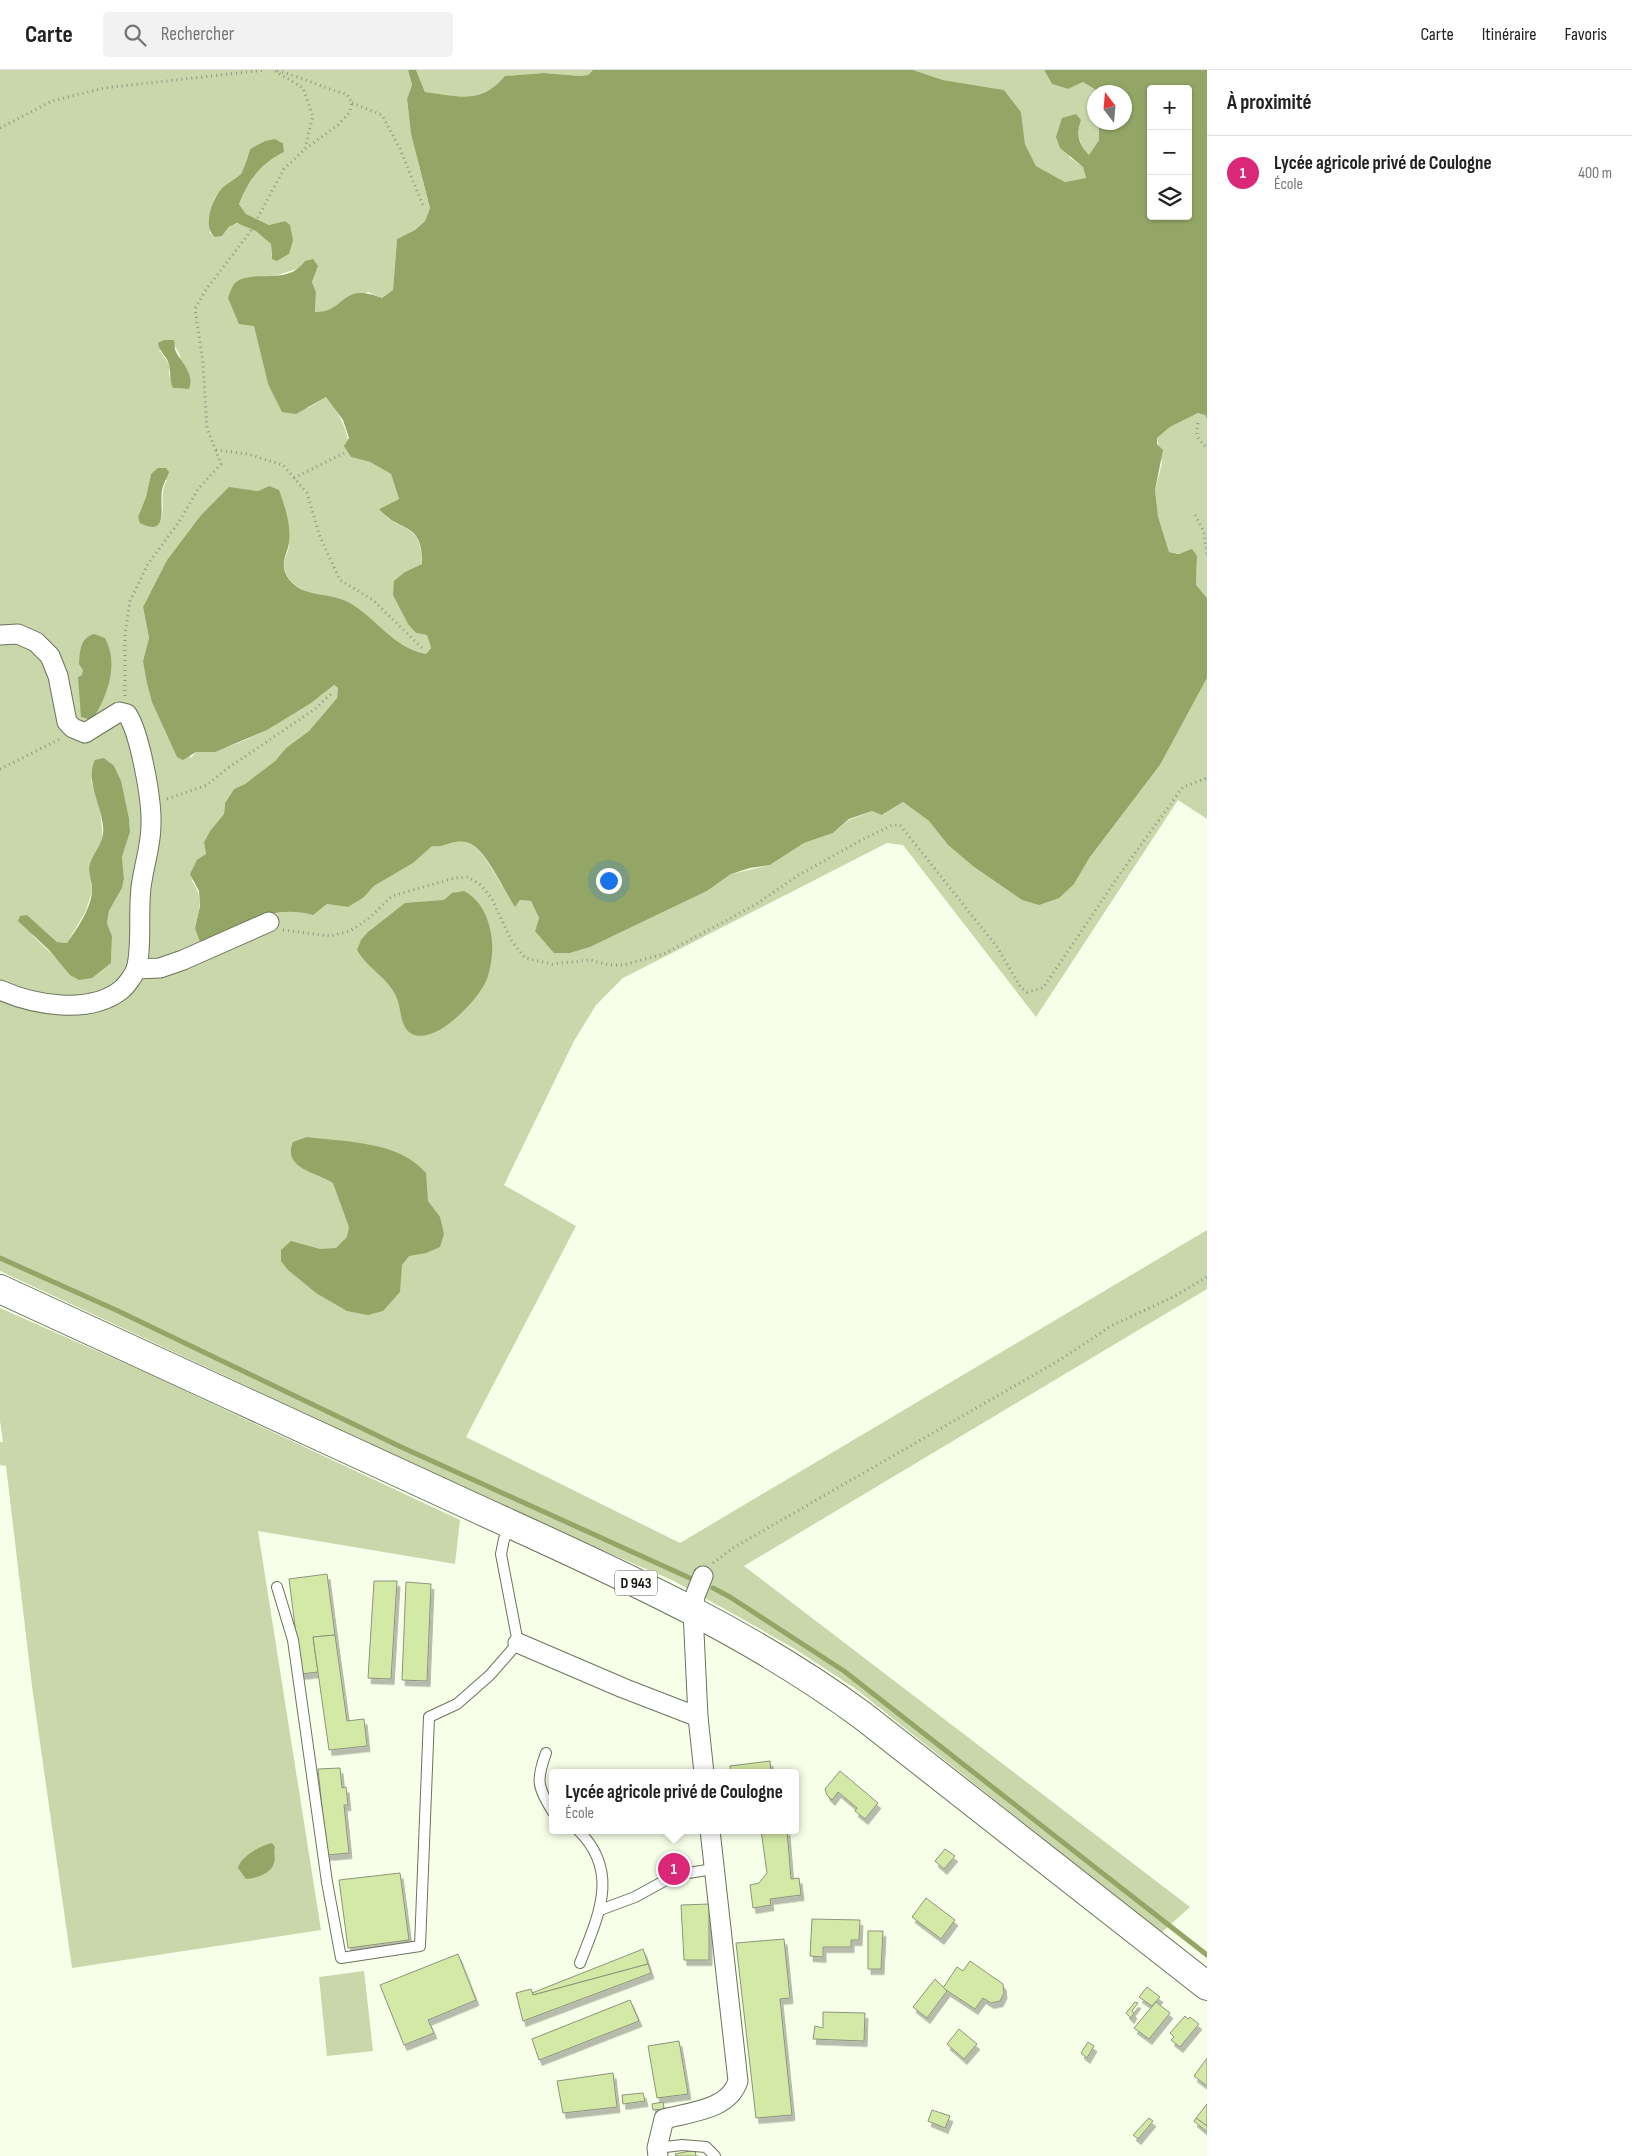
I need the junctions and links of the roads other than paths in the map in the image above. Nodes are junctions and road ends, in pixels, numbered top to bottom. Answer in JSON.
{"nodes":[{"id":1,"x":0,"y":635,"type":"edge"},
{"id":2,"x":269,"y":922,"type":"road end"},
{"id":3,"x":136,"y":969,"type":"junction"},
{"id":4,"x":0,"y":990,"type":"edge"},
{"id":5,"x":0,"y":1289,"type":"edge"},
{"id":6,"x":512,"y":1525,"type":"junction"},
{"id":7,"x":703,"y":1576,"type":"road end"},
{"id":8,"x":278,"y":1587,"type":"dead end"},
{"id":9,"x":693,"y":1611,"type":"junction"},
{"id":10,"x":518,"y":1644,"type":"junction"},
{"id":11,"x":698,"y":1717,"type":"junction"},
{"id":12,"x":546,"y":1753,"type":"dead end"},
{"id":13,"x":704,"y":1769,"type":"edge"},
{"id":14,"x":549,"y":1805,"type":"edge"},
{"id":15,"x":582,"y":1834,"type":"edge"},
{"id":16,"x":710,"y":1834,"type":"edge"},
{"id":17,"x":714,"y":1869,"type":"junction"},
{"id":18,"x":600,"y":1910,"type":"junction"},
{"id":19,"x":580,"y":1963,"type":"dead end"},
{"id":20,"x":1207,"y":1986,"type":"edge"},
{"id":21,"x":657,"y":2152,"type":"edge"},
{"id":22,"x":714,"y":2156,"type":"edge"}],
"edges":[{"from":1,"to":3,"type":"street"},
{"from":2,"to":3,"type":"street"},
{"from":3,"to":4,"type":"street"},
{"from":5,"to":6,"type":"main road","number":"D 943"},
{"from":6,"to":9,"type":"main road","number":"D 943"},
{"from":6,"to":10,"type":"lane"},
{"from":7,"to":9,"type":"street"},
{"from":8,"to":10,"type":"lane"},
{"from":9,"to":11,"type":"street"},
{"from":9,"to":20,"type":"main road","number":"D 943"},
{"from":10,"to":11,"type":"street"},
{"from":11,"to":13,"type":"street"},
{"from":12,"to":14,"type":"lane"},
{"from":15,"to":18,"type":"lane"},
{"from":16,"to":17,"type":"street"},
{"from":17,"to":18,"type":"lane"},
{"from":17,"to":21,"type":"street"},
{"from":18,"to":19,"type":"lane"},
{"from":21,"to":22,"type":"lane"}]}
